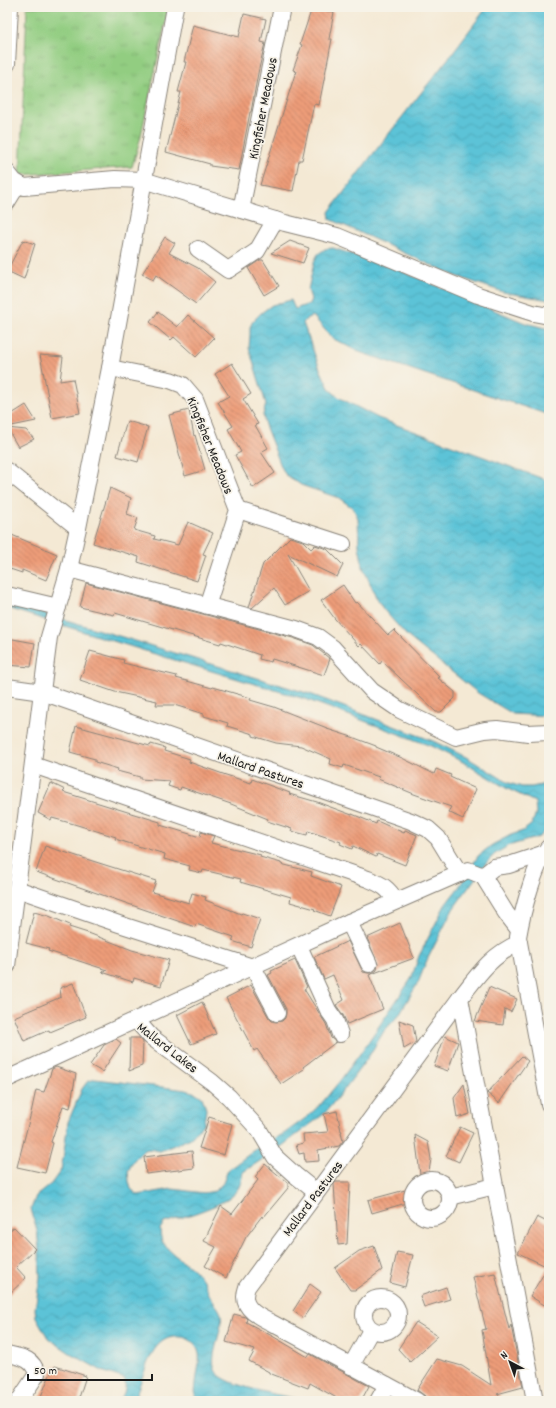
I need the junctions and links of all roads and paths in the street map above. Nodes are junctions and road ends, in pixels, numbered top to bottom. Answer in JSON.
{"nodes":[{"id":1,"x":10,"y":7,"type":"edge"},
{"id":2,"x":175,"y":7,"type":"edge"},
{"id":3,"x":282,"y":7,"type":"edge"},
{"id":4,"x":7,"y":64,"type":"edge"},
{"id":5,"x":7,"y":172,"type":"edge"},
{"id":6,"x":143,"y":180,"type":"junction"},
{"id":7,"x":18,"y":184,"type":"junction"},
{"id":8,"x":7,"y":202,"type":"edge"},
{"id":9,"x":241,"y":210,"type":"junction"},
{"id":10,"x":275,"y":220,"type":"junction"},
{"id":11,"x":198,"y":248,"type":"dead end"},
{"id":12,"x":549,"y":316,"type":"edge"},
{"id":13,"x":110,"y":368,"type":"junction"},
{"id":14,"x":7,"y":471,"type":"edge"},
{"id":15,"x":238,"y":510,"type":"junction"},
{"id":16,"x":78,"y":528,"type":"junction"},
{"id":17,"x":343,"y":544,"type":"dead end"},
{"id":18,"x":69,"y":569,"type":"junction"},
{"id":19,"x":7,"y":595,"type":"edge"},
{"id":20,"x":207,"y":606,"type":"junction"},
{"id":21,"x":58,"y":609,"type":"junction"},
{"id":22,"x":7,"y":687,"type":"edge"},
{"id":23,"x":42,"y":692,"type":"junction"},
{"id":24,"x":549,"y":732,"type":"edge"},
{"id":25,"x":33,"y":765,"type":"junction"},
{"id":26,"x":547,"y":850,"type":"edge"},
{"id":27,"x":473,"y":873,"type":"junction"},
{"id":28,"x":17,"y":889,"type":"junction"},
{"id":29,"x":396,"y":901,"type":"junction"},
{"id":30,"x":349,"y":922,"type":"junction"},
{"id":31,"x":519,"y":937,"type":"junction"},
{"id":32,"x":299,"y":946,"type":"junction"},
{"id":33,"x":8,"y":947,"type":"edge"},
{"id":34,"x":369,"y":964,"type":"dead end"},
{"id":35,"x":7,"y":966,"type":"edge"},
{"id":36,"x":252,"y":967,"type":"junction"},
{"id":37,"x":460,"y":998,"type":"junction"},
{"id":38,"x":277,"y":1013,"type":"dead end"},
{"id":39,"x":136,"y":1020,"type":"junction"},
{"id":40,"x":340,"y":1034,"type":"dead end"},
{"id":41,"x":546,"y":1078,"type":"edge"},
{"id":42,"x":7,"y":1079,"type":"edge"},
{"id":43,"x":549,"y":1104,"type":"edge"},
{"id":44,"x":495,"y":1186,"type":"junction"},
{"id":45,"x":316,"y":1192,"type":"junction"},
{"id":46,"x":450,"y":1197,"type":"dead end"},
{"id":47,"x":371,"y":1330,"type":"dead end"},
{"id":48,"x":7,"y":1354,"type":"edge"},
{"id":49,"x":351,"y":1366,"type":"junction"},
{"id":50,"x":387,"y":1385,"type":"junction"},
{"id":51,"x":19,"y":1401,"type":"edge"},
{"id":52,"x":378,"y":1401,"type":"edge"},
{"id":53,"x":417,"y":1401,"type":"edge"},
{"id":54,"x":535,"y":1401,"type":"edge"}],
"edges":[{"from":1,"to":4,"type":"street"},
{"from":2,"to":6,"type":"street"},
{"from":3,"to":9,"type":"street","name":"Kingfisher Meadows"},
{"from":5,"to":7,"type":"street"},
{"from":6,"to":7,"type":"street"},
{"from":6,"to":9,"type":"street"},
{"from":6,"to":13,"type":"street"},
{"from":7,"to":8,"type":"street"},
{"from":9,"to":10,"type":"street"},
{"from":10,"to":11,"type":"street"},
{"from":10,"to":12,"type":"street"},
{"from":13,"to":15,"type":"street","name":"Kingfisher Meadows"},
{"from":13,"to":16,"type":"street"},
{"from":14,"to":16,"type":"street"},
{"from":15,"to":17,"type":"street","name":"Kingfisher Meadows"},
{"from":15,"to":20,"type":"street","name":"Kingfisher Meadows"},
{"from":16,"to":18,"type":"street"},
{"from":18,"to":20,"type":"street"},
{"from":18,"to":21,"type":"street"},
{"from":19,"to":21,"type":"street"},
{"from":20,"to":24,"type":"street"},
{"from":21,"to":23,"type":"street"},
{"from":22,"to":23,"type":"street","name":"Mallard Pastures"},
{"from":23,"to":25,"type":"street"},
{"from":23,"to":27,"type":"street","name":"Mallard Pastures"},
{"from":25,"to":28,"type":"street"},
{"from":25,"to":29,"type":"street"},
{"from":26,"to":27,"type":"street"},
{"from":26,"to":31,"type":"street"},
{"from":27,"to":29,"type":"street"},
{"from":27,"to":31,"type":"street","name":"Mallard Pastures"},
{"from":28,"to":33,"type":"street"},
{"from":28,"to":36,"type":"street"},
{"from":29,"to":30,"type":"street"},
{"from":30,"to":32,"type":"street"},
{"from":30,"to":34,"type":"street"},
{"from":31,"to":37,"type":"street","name":"Mallard Pastures"},
{"from":31,"to":41,"type":"street"},
{"from":32,"to":36,"type":"street"},
{"from":32,"to":40,"type":"street"},
{"from":33,"to":35,"type":"street"},
{"from":36,"to":38,"type":"street"},
{"from":36,"to":39,"type":"street"},
{"from":37,"to":44,"type":"street"},
{"from":37,"to":45,"type":"street","name":"Mallard Pastures"},
{"from":39,"to":42,"type":"street","name":"Mallard Lakes"},
{"from":39,"to":45,"type":"street","name":"Mallard Lakes"},
{"from":41,"to":43,"type":"street"},
{"from":44,"to":46,"type":"street"},
{"from":44,"to":54,"type":"street"},
{"from":45,"to":49,"type":"street","name":"Mallard Pastures"},
{"from":47,"to":49,"type":"street"},
{"from":48,"to":51,"type":"street"},
{"from":49,"to":50,"type":"street","name":"Mallard Pastures"},
{"from":50,"to":52,"type":"street"},
{"from":50,"to":53,"type":"street","name":"Mallard Pastures"}]}
